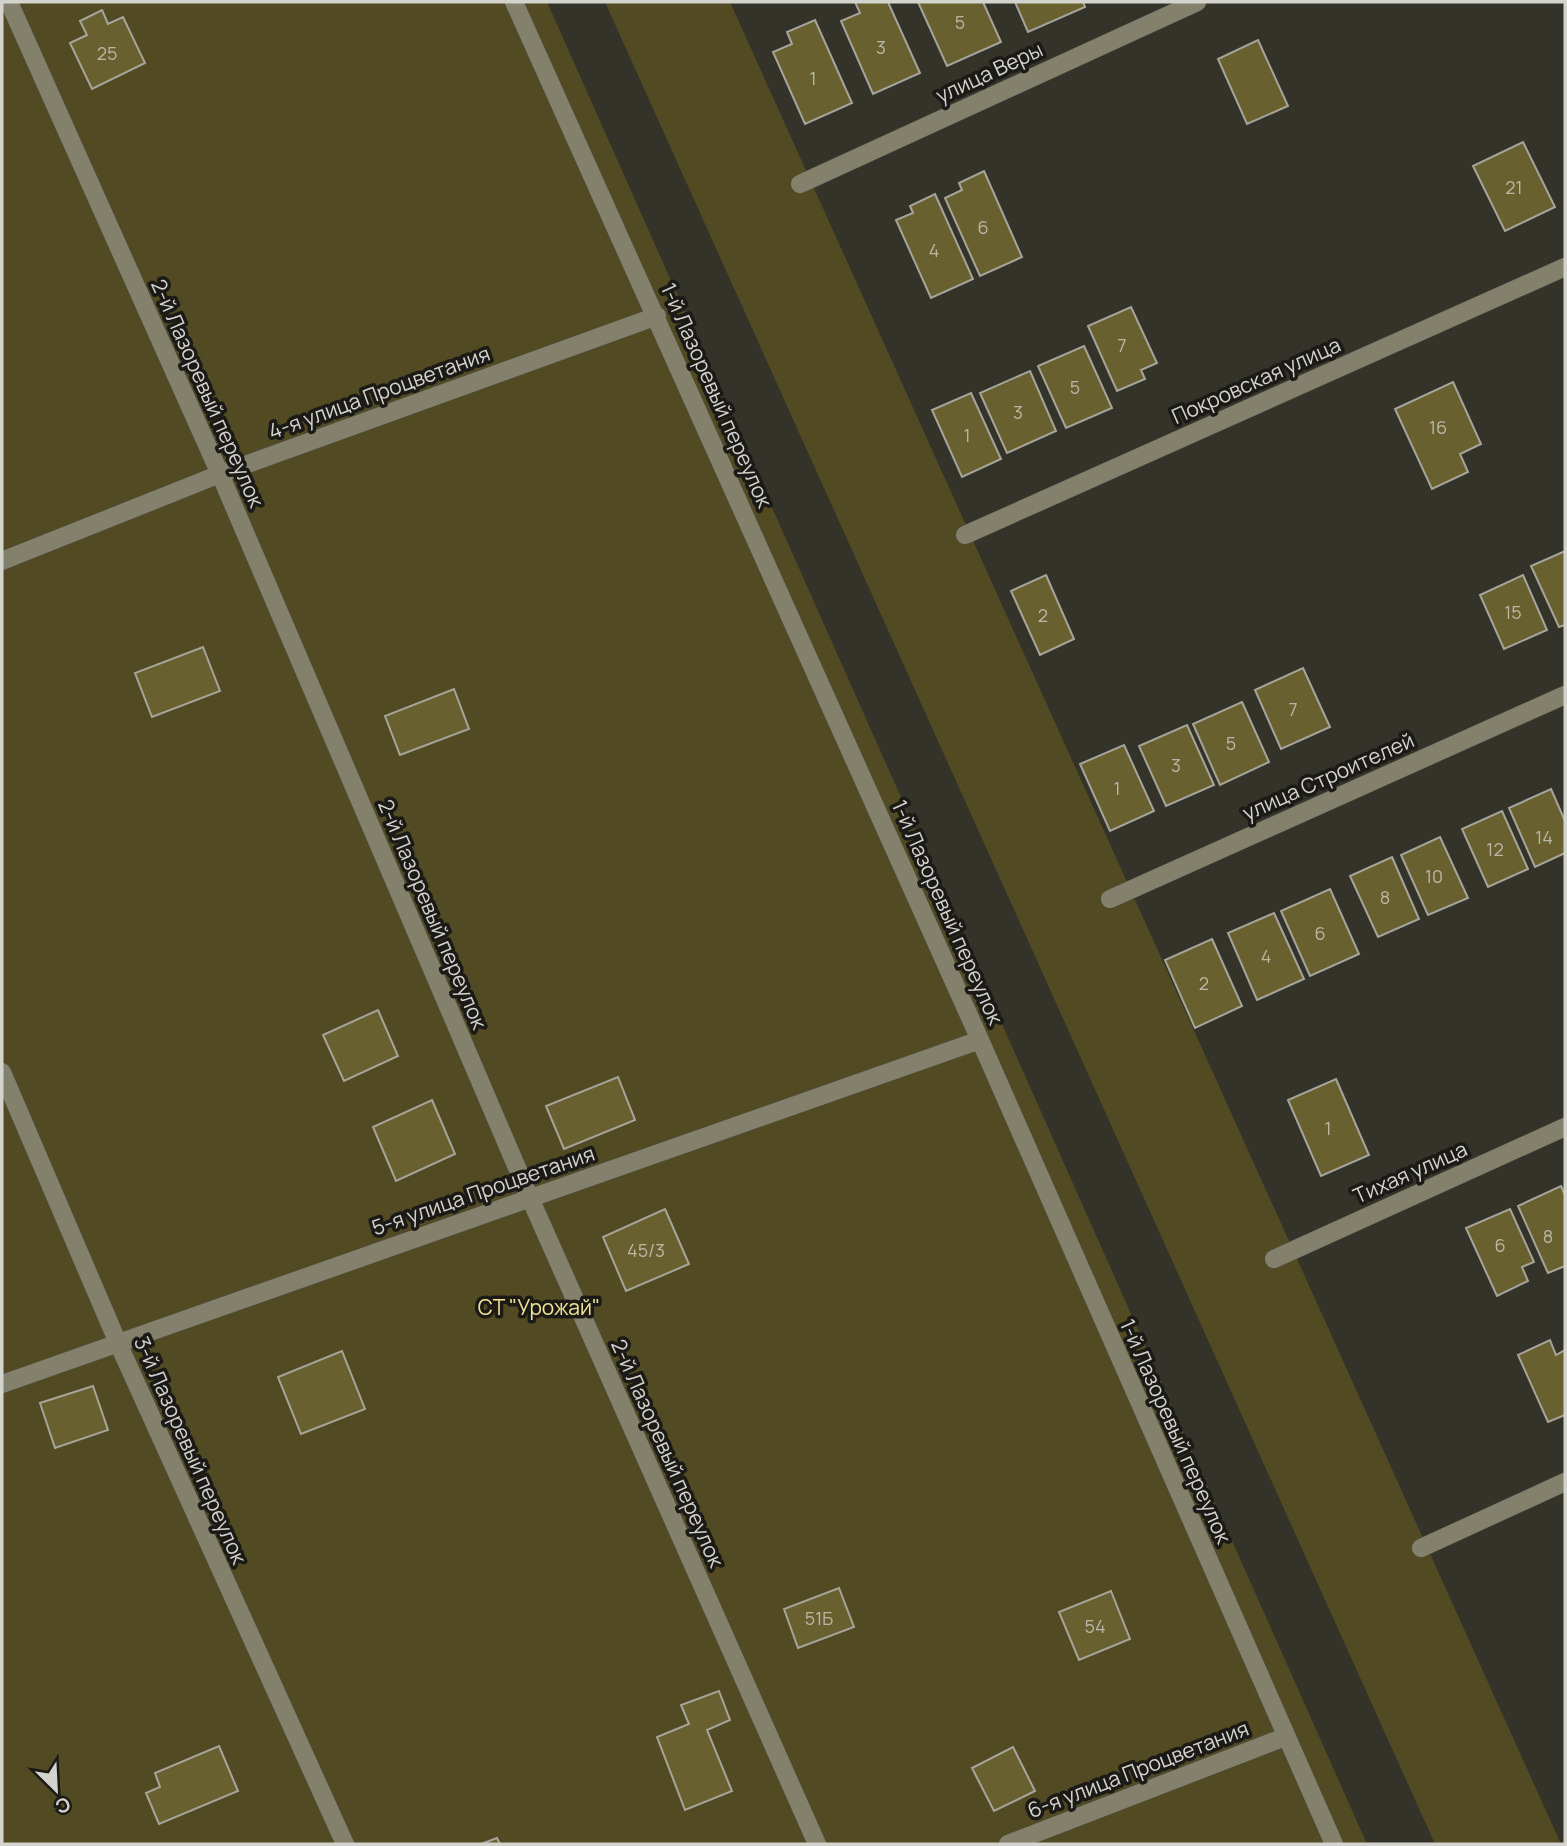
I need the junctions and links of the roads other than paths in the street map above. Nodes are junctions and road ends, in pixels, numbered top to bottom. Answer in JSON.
{"nodes":[{"id":1,"x":9,"y":2,"type":"edge"},
{"id":2,"x":514,"y":2,"type":"edge"},
{"id":3,"x":1197,"y":2,"type":"edge"},
{"id":4,"x":800,"y":184,"type":"dead end"},
{"id":5,"x":1565,"y":267,"type":"edge"},
{"id":6,"x":657,"y":316,"type":"junction"},
{"id":7,"x":220,"y":474,"type":"junction"},
{"id":8,"x":965,"y":535,"type":"dead end"},
{"id":9,"x":2,"y":561,"type":"edge"},
{"id":10,"x":1565,"y":695,"type":"edge"},
{"id":11,"x":1110,"y":899,"type":"dead end"},
{"id":12,"x":980,"y":1040,"type":"junction"},
{"id":13,"x":2,"y":1072,"type":"edge"},
{"id":14,"x":1565,"y":1127,"type":"edge"},
{"id":15,"x":530,"y":1198,"type":"junction"},
{"id":16,"x":1274,"y":1259,"type":"dead end"},
{"id":17,"x":118,"y":1343,"type":"junction"},
{"id":18,"x":2,"y":1384,"type":"edge"},
{"id":19,"x":1565,"y":1482,"type":"edge"},
{"id":20,"x":1420,"y":1548,"type":"dead end"},
{"id":21,"x":1285,"y":1737,"type":"junction"},
{"id":22,"x":345,"y":1844,"type":"edge"},
{"id":23,"x":817,"y":1844,"type":"edge"},
{"id":24,"x":1008,"y":1844,"type":"edge"},
{"id":25,"x":1334,"y":1844,"type":"edge"}],
"edges":[{"from":1,"to":7,"type":"street","name":"2-й Лазоревый переулок"},
{"from":2,"to":6,"type":"street","name":"1-й Лазоревый переулок"},
{"from":3,"to":4,"type":"street","name":"улица Веры"},
{"from":5,"to":8,"type":"street","name":"Покровская улица"},
{"from":6,"to":7,"type":"street","name":"4-я улица Процветания"},
{"from":6,"to":12,"type":"street","name":"1-й Лазоревый переулок"},
{"from":7,"to":9,"type":"street","name":"4-я улица Процветания"},
{"from":7,"to":15,"type":"street","name":"2-й Лазоревый переулок"},
{"from":10,"to":11,"type":"street","name":"улица Строителей"},
{"from":12,"to":15,"type":"street","name":"5-я улица Процветания"},
{"from":12,"to":21,"type":"street","name":"1-й Лазоревый переулок"},
{"from":13,"to":17,"type":"street","name":"3-й Лазоревый переулок"},
{"from":14,"to":16,"type":"street","name":"Тихая улица"},
{"from":15,"to":17,"type":"street","name":"5-я улица Процветания"},
{"from":15,"to":23,"type":"street","name":"2-й Лазоревый переулок"},
{"from":17,"to":18,"type":"street","name":"5-я улица Процветания"},
{"from":17,"to":22,"type":"street","name":"3-й Лазоревый переулок"},
{"from":19,"to":20,"type":"street"},
{"from":21,"to":24,"type":"street","name":"6-я улица Процветания"},
{"from":21,"to":25,"type":"street","name":"1-й Лазоревый переулок"}]}
